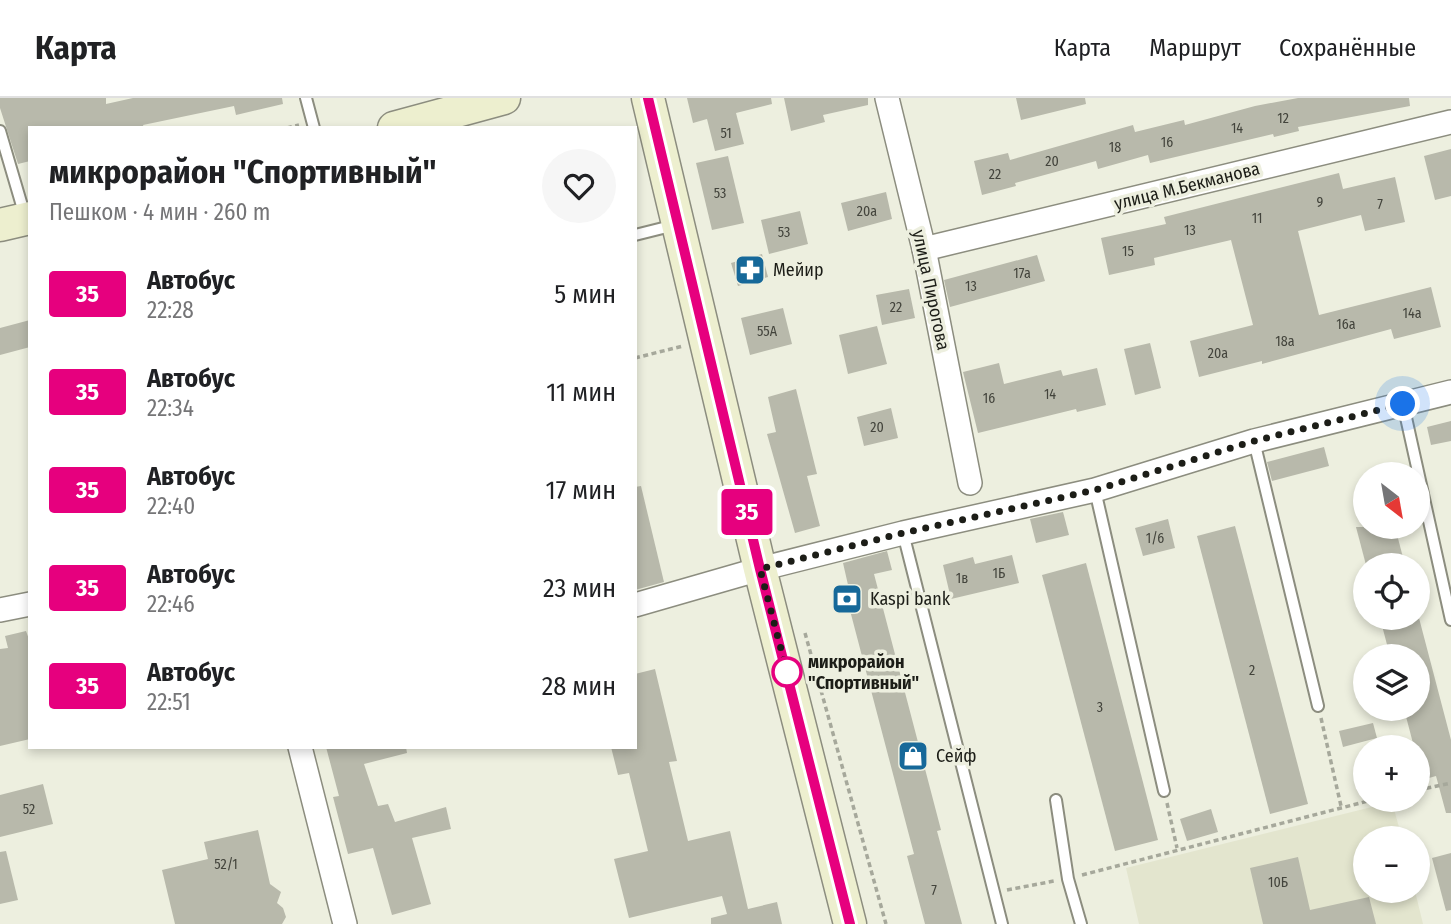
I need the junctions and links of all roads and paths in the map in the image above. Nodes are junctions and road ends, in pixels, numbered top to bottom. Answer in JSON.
{"nodes":[{"id":1,"x":306,"y":98,"type":"edge"},
{"id":2,"x":504,"y":98,"type":"edge"},
{"id":3,"x":648,"y":98,"type":"edge"},
{"id":4,"x":887,"y":98,"type":"edge"},
{"id":5,"x":1451,"y":122,"type":"edge"},
{"id":6,"x":313,"y":126,"type":"edge"},
{"id":7,"x":401,"y":126,"type":"edge"},
{"id":8,"x":0,"y":131,"type":"edge"},
{"id":9,"x":19,"y":221,"type":"edge"},
{"id":10,"x":678,"y":225,"type":"junction"},
{"id":11,"x":637,"y":235,"type":"edge"},
{"id":12,"x":924,"y":249,"type":"junction"},
{"id":13,"x":706,"y":341,"type":"junction"},
{"id":14,"x":637,"y":358,"type":"edge"},
{"id":15,"x":1451,"y":392,"type":"edge"},
{"id":16,"x":1403,"y":404,"type":"junction"},
{"id":17,"x":1254,"y":441,"type":"junction"},
{"id":18,"x":970,"y":483,"type":"dead end"},
{"id":19,"x":1095,"y":490,"type":"junction"},
{"id":20,"x":903,"y":533,"type":"junction"},
{"id":21,"x":760,"y":569,"type":"junction"},
{"id":22,"x":28,"y":604,"type":"edge"},
{"id":23,"x":637,"y":604,"type":"edge"},
{"id":24,"x":0,"y":610,"type":"edge"},
{"id":25,"x":1451,"y":620,"type":"edge"},
{"id":26,"x":804,"y":630,"type":"dead end"},
{"id":27,"x":1318,"y":706,"type":"joint"},
{"id":28,"x":301,"y":749,"type":"edge"},
{"id":29,"x":1451,"y":783,"type":"edge"},
{"id":30,"x":1430,"y":787,"type":"edge"},
{"id":31,"x":1164,"y":791,"type":"joint"},
{"id":32,"x":1056,"y":800,"type":"dead end"},
{"id":33,"x":1353,"y":804,"type":"edge"},
{"id":34,"x":1341,"y":806,"type":"junction"},
{"id":35,"x":1177,"y":848,"type":"junction"},
{"id":36,"x":1068,"y":878,"type":"junction"},
{"id":37,"x":996,"y":893,"type":"junction"},
{"id":38,"x":345,"y":924,"type":"edge"},
{"id":39,"x":850,"y":924,"type":"edge"},
{"id":40,"x":886,"y":924,"type":"edge"},
{"id":41,"x":1002,"y":924,"type":"edge"},
{"id":42,"x":1081,"y":924,"type":"edge"}],
"edges":[{"from":1,"to":6,"type":"lane"},
{"from":2,"to":7,"type":"main road"},
{"from":3,"to":10,"type":"main road"},
{"from":4,"to":12,"type":"street","name":"улица Пирогова"},
{"from":5,"to":12,"type":"street","name":"улица М.Бекманова"},
{"from":8,"to":9,"type":"lane"},
{"from":10,"to":11,"type":"lane"},
{"from":10,"to":13,"type":"main road"},
{"from":12,"to":18,"type":"street","name":"улица Пирогова"},
{"from":13,"to":14,"type":"path"},
{"from":13,"to":21,"type":"main road"},
{"from":15,"to":16,"type":"street"},
{"from":16,"to":17,"type":"street"},
{"from":16,"to":25,"type":"lane"},
{"from":17,"to":19,"type":"street"},
{"from":17,"to":27,"type":"lane"},
{"from":19,"to":20,"type":"street"},
{"from":19,"to":31,"type":"lane"},
{"from":20,"to":21,"type":"street"},
{"from":20,"to":37,"type":"lane"},
{"from":21,"to":23,"type":"street"},
{"from":21,"to":39,"type":"main road"},
{"from":22,"to":24,"type":"street"},
{"from":26,"to":40,"type":"path"},
{"from":27,"to":34,"type":"path"},
{"from":28,"to":38,"type":"street"},
{"from":29,"to":30,"type":"path"},
{"from":31,"to":35,"type":"path"},
{"from":32,"to":36,"type":"lane"},
{"from":33,"to":34,"type":"path"},
{"from":34,"to":35,"type":"path"},
{"from":35,"to":36,"type":"path"},
{"from":36,"to":37,"type":"path"},
{"from":36,"to":42,"type":"lane"},
{"from":37,"to":41,"type":"lane"}]}
